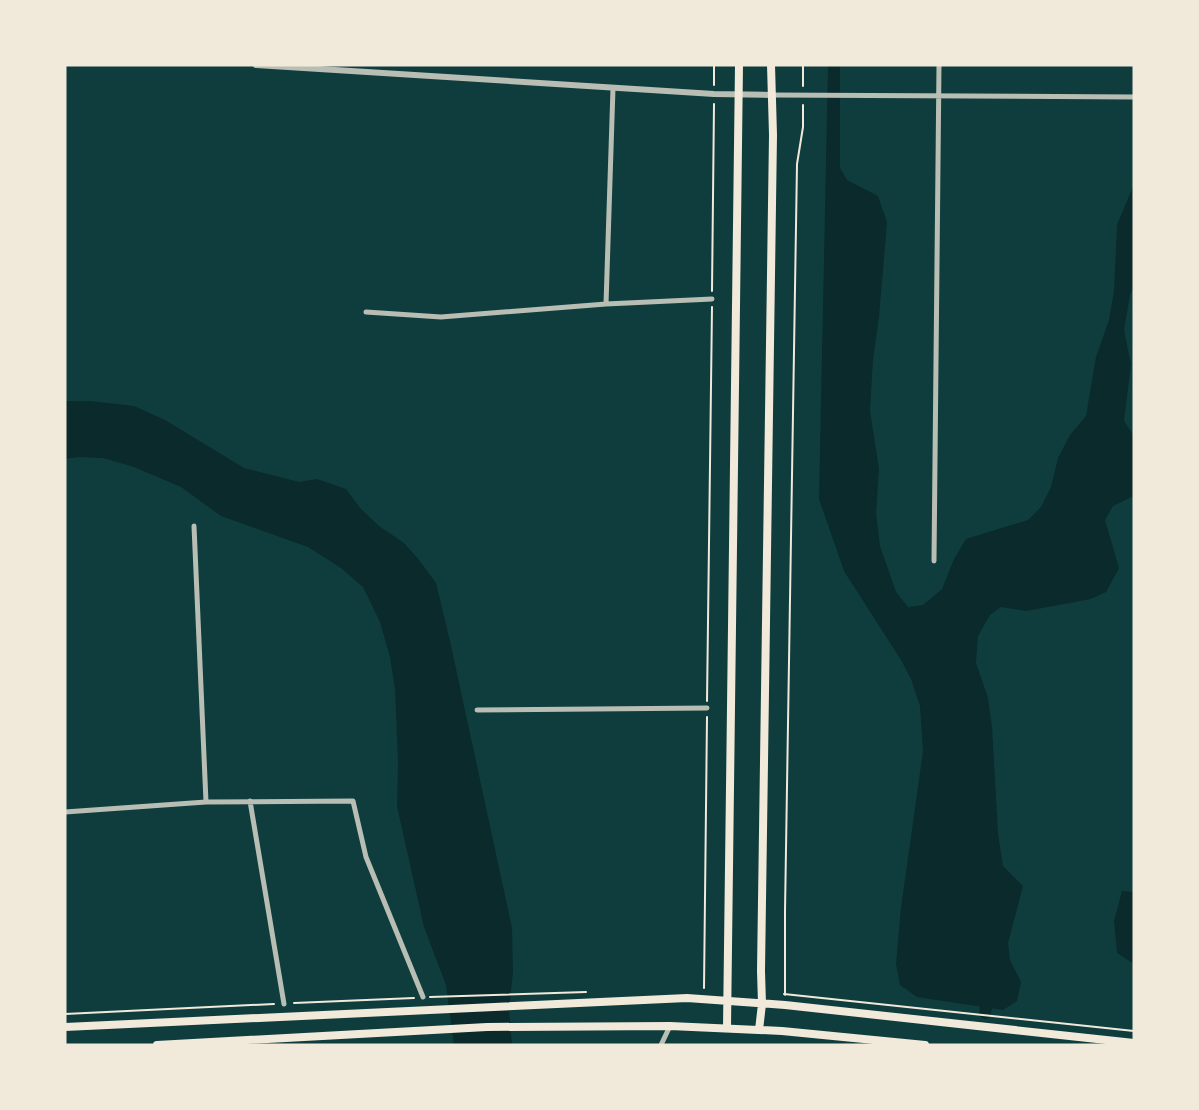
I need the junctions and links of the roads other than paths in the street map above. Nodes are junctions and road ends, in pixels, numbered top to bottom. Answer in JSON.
{"nodes":[{"id":1,"x":256,"y":65,"type":"edge"},
{"id":2,"x":739,"y":65,"type":"edge"},
{"id":3,"x":771,"y":65,"type":"edge"},
{"id":4,"x":939,"y":65,"type":"edge"},
{"id":5,"x":613,"y":88,"type":"junction"},
{"id":6,"x":739,"y":95,"type":"junction"},
{"id":7,"x":772,"y":95,"type":"junction"},
{"id":8,"x":939,"y":96,"type":"junction"},
{"id":9,"x":1134,"y":97,"type":"edge"},
{"id":10,"x":712,"y":299,"type":"road end"},
{"id":11,"x":606,"y":304,"type":"junction"},
{"id":12,"x":366,"y":312,"type":"dead end"},
{"id":13,"x":194,"y":526,"type":"dead end"},
{"id":14,"x":934,"y":561,"type":"dead end"},
{"id":15,"x":707,"y":708,"type":"road end"},
{"id":16,"x":477,"y":710,"type":"dead end"},
{"id":17,"x":250,"y":801,"type":"junction"},
{"id":18,"x":206,"y":802,"type":"junction"},
{"id":19,"x":65,"y":812,"type":"edge"},
{"id":20,"x":423,"y":997,"type":"road end"},
{"id":21,"x":728,"y":1001,"type":"junction"},
{"id":22,"x":284,"y":1004,"type":"road end"},
{"id":23,"x":762,"y":1004,"type":"junction"},
{"id":24,"x":670,"y":1026,"type":"junction"},
{"id":25,"x":65,"y":1027,"type":"edge"},
{"id":26,"x":727,"y":1028,"type":"junction"},
{"id":27,"x":759,"y":1030,"type":"junction"},
{"id":28,"x":1134,"y":1043,"type":"edge"},
{"id":29,"x":157,"y":1045,"type":"edge"},
{"id":30,"x":179,"y":1045,"type":"edge"},
{"id":31,"x":661,"y":1045,"type":"edge"},
{"id":32,"x":925,"y":1045,"type":"edge"}],
"edges":[{"from":1,"to":5,"type":"street"},
{"from":2,"to":6,"type":"main road"},
{"from":3,"to":7,"type":"main road"},
{"from":4,"to":8,"type":"street"},
{"from":5,"to":6,"type":"street"},
{"from":5,"to":11,"type":"street"},
{"from":6,"to":7,"type":"street"},
{"from":6,"to":21,"type":"main road"},
{"from":7,"to":8,"type":"street"},
{"from":7,"to":23,"type":"main road"},
{"from":8,"to":9,"type":"street"},
{"from":8,"to":14,"type":"street"},
{"from":10,"to":11,"type":"street"},
{"from":11,"to":12,"type":"street"},
{"from":13,"to":18,"type":"street"},
{"from":15,"to":16,"type":"street"},
{"from":17,"to":18,"type":"street"},
{"from":17,"to":20,"type":"street"},
{"from":17,"to":22,"type":"street"},
{"from":18,"to":19,"type":"street"},
{"from":21,"to":23,"type":"main road"},
{"from":21,"to":25,"type":"main road"},
{"from":21,"to":26,"type":"main road"},
{"from":23,"to":27,"type":"main road"},
{"from":23,"to":28,"type":"main road"},
{"from":24,"to":26,"type":"main road"},
{"from":24,"to":30,"type":"main road"},
{"from":24,"to":31,"type":"street"},
{"from":26,"to":27,"type":"main road"},
{"from":27,"to":32,"type":"main road"},
{"from":29,"to":30,"type":"main road"}]}
